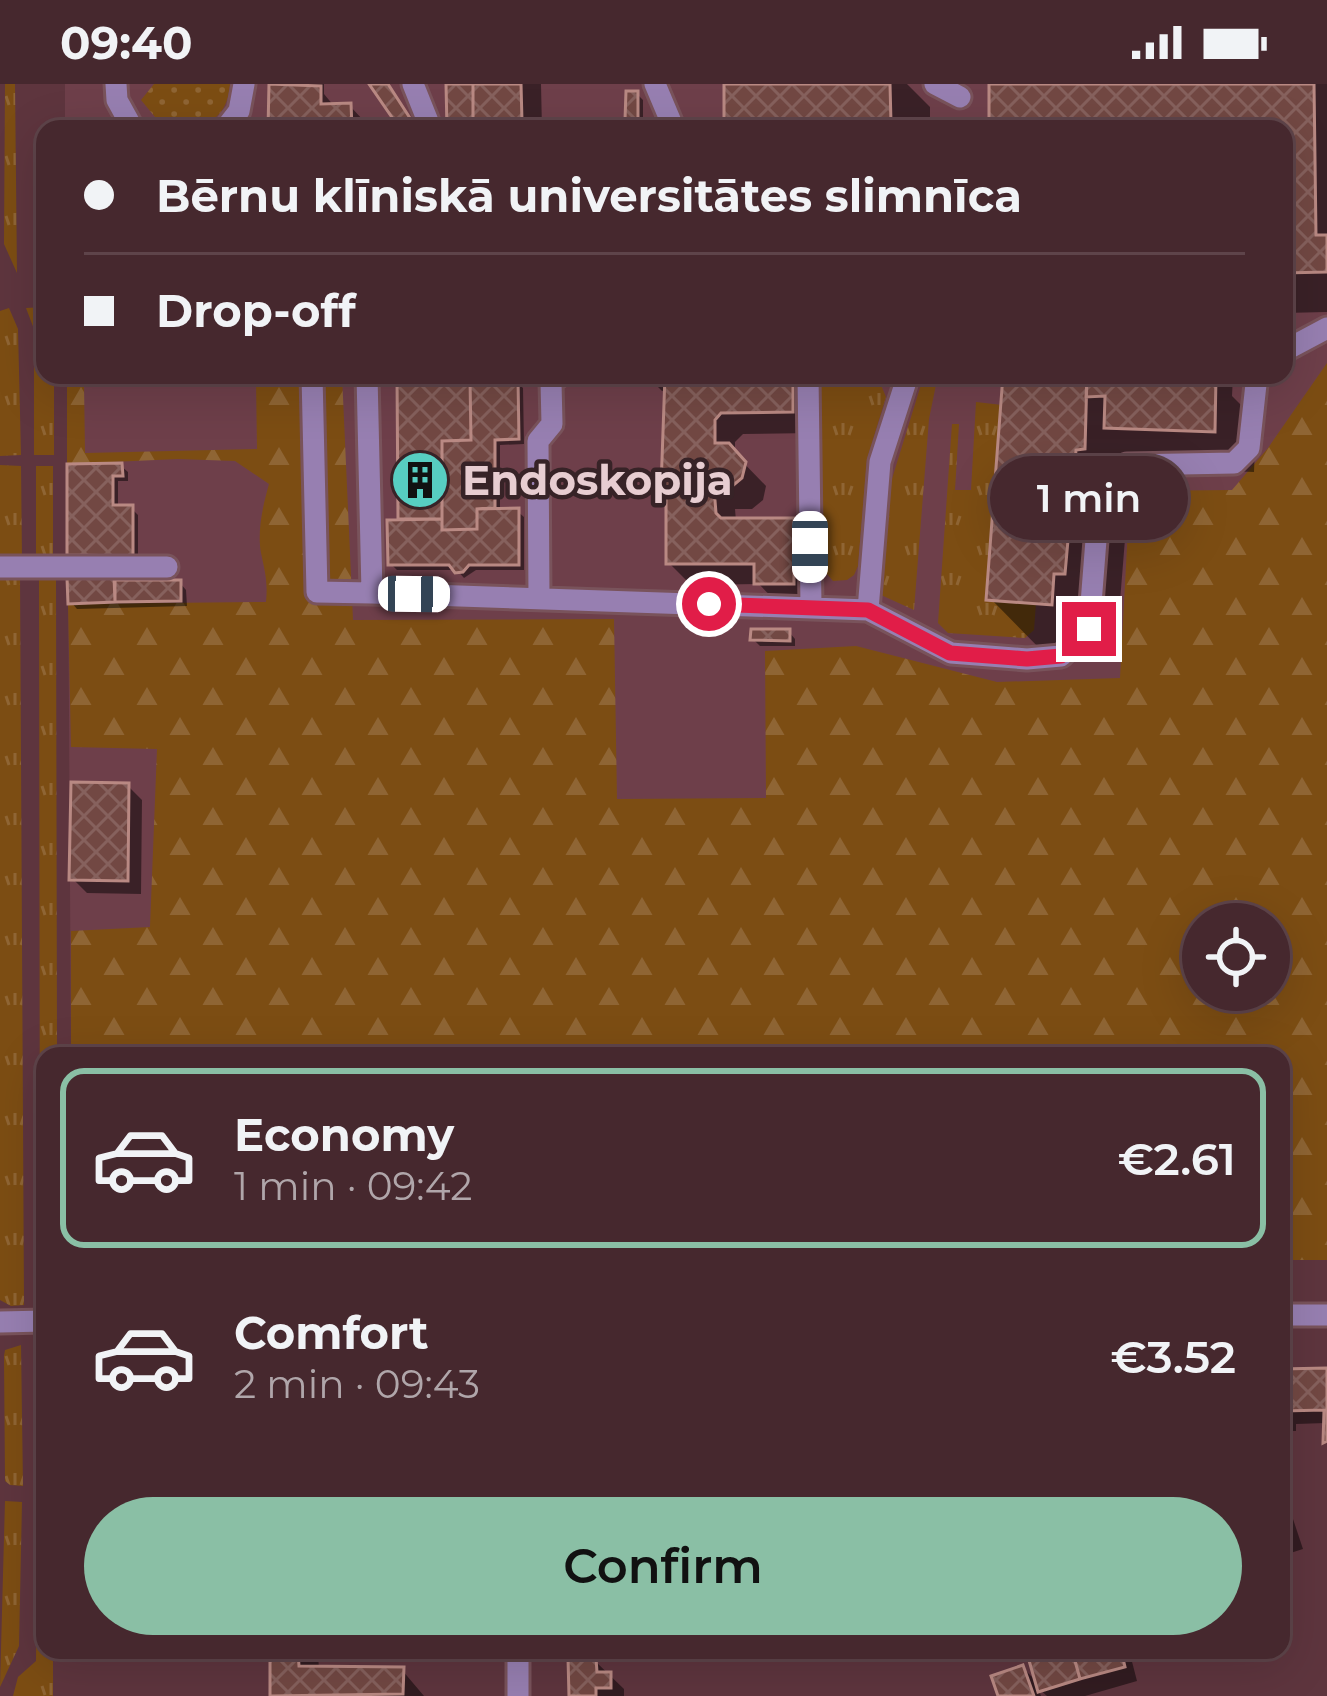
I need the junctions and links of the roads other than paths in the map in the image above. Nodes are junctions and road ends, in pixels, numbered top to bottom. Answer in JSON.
{"nodes":[{"id":1,"x":116,"y":84,"type":"edge"},
{"id":2,"x":244,"y":84,"type":"edge"},
{"id":3,"x":413,"y":84,"type":"edge"},
{"id":4,"x":655,"y":84,"type":"edge"},
{"id":5,"x":935,"y":84,"type":"edge"},
{"id":6,"x":960,"y":97,"type":"dead end"},
{"id":7,"x":128,"y":120,"type":"edge"},
{"id":8,"x":232,"y":120,"type":"edge"},
{"id":9,"x":427,"y":120,"type":"edge"},
{"id":10,"x":670,"y":120,"type":"edge"},
{"id":11,"x":1327,"y":328,"type":"edge"},
{"id":12,"x":1293,"y":346,"type":"edge"},
{"id":13,"x":312,"y":384,"type":"edge"},
{"id":14,"x":367,"y":384,"type":"edge"},
{"id":15,"x":551,"y":384,"type":"edge"},
{"id":16,"x":808,"y":384,"type":"edge"},
{"id":17,"x":905,"y":384,"type":"edge"},
{"id":18,"x":1256,"y":384,"type":"edge"},
{"id":19,"x":0,"y":567,"type":"edge"},
{"id":20,"x":166,"y":567,"type":"dead end"},
{"id":21,"x":373,"y":593,"type":"junction"},
{"id":22,"x":538,"y":597,"type":"junction"},
{"id":23,"x":811,"y":606,"type":"junction"},
{"id":24,"x":868,"y":610,"type":"junction"},
{"id":25,"x":1290,"y":1315,"type":"edge"},
{"id":26,"x":1327,"y":1315,"type":"edge"},
{"id":27,"x":36,"y":1321,"type":"edge"},
{"id":28,"x":0,"y":1322,"type":"edge"},
{"id":29,"x":518,"y":1659,"type":"edge"},
{"id":30,"x":518,"y":1696,"type":"edge"}],
"edges":[{"from":1,"to":7,"type":"street"},
{"from":2,"to":8,"type":"street"},
{"from":3,"to":9,"type":"street"},
{"from":4,"to":10,"type":"street"},
{"from":5,"to":6,"type":"street"},
{"from":11,"to":12,"type":"street"},
{"from":13,"to":21,"type":"street"},
{"from":14,"to":21,"type":"street"},
{"from":15,"to":22,"type":"street"},
{"from":16,"to":23,"type":"street"},
{"from":17,"to":24,"type":"street"},
{"from":18,"to":24,"type":"street"},
{"from":19,"to":20,"type":"street"},
{"from":21,"to":22,"type":"street"},
{"from":22,"to":23,"type":"street"},
{"from":23,"to":24,"type":"street"},
{"from":25,"to":26,"type":"street"},
{"from":27,"to":28,"type":"street"},
{"from":29,"to":30,"type":"street"}]}
